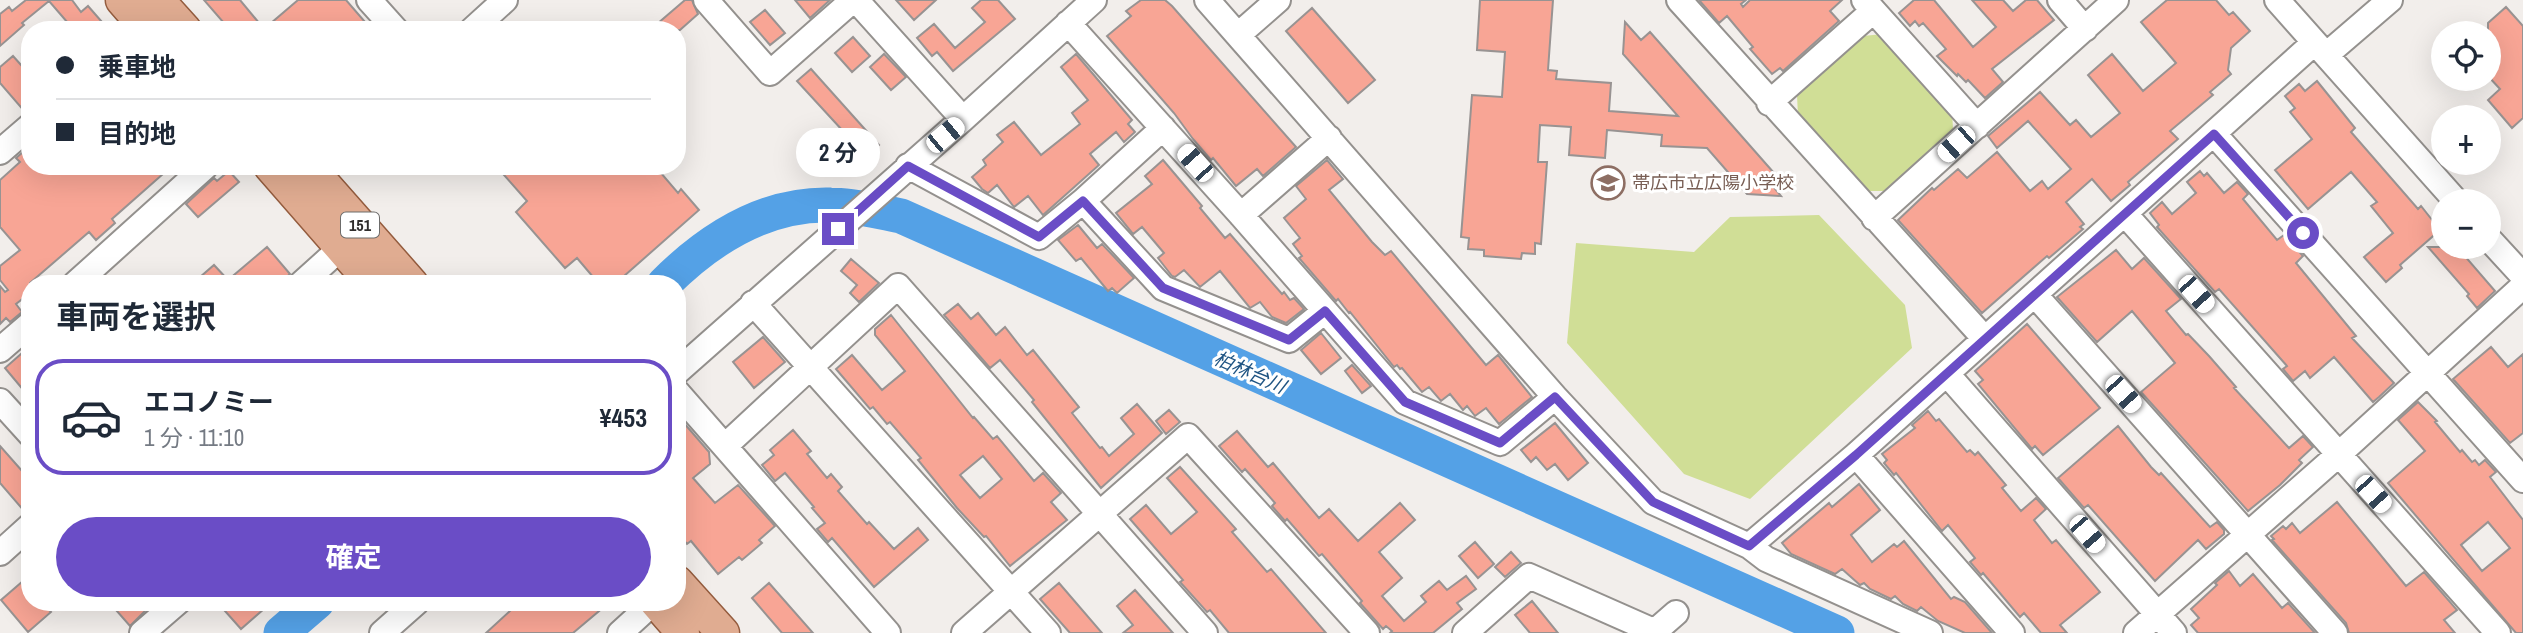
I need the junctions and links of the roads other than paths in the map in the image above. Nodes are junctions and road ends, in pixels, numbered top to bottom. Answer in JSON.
{"nodes":[{"id":1,"x":122,"y":0,"type":"edge"},
{"id":2,"x":369,"y":0,"type":"edge"},
{"id":3,"x":505,"y":0,"type":"edge"},
{"id":4,"x":706,"y":0,"type":"edge"},
{"id":5,"x":855,"y":0,"type":"edge"},
{"id":6,"x":1094,"y":0,"type":"edge"},
{"id":7,"x":1207,"y":0,"type":"edge"},
{"id":8,"x":1278,"y":0,"type":"edge"},
{"id":9,"x":1679,"y":0,"type":"edge"},
{"id":10,"x":2060,"y":0,"type":"edge"},
{"id":11,"x":2116,"y":0,"type":"edge"},
{"id":12,"x":2277,"y":0,"type":"edge"},
{"id":13,"x":2390,"y":0,"type":"edge"},
{"id":14,"x":1869,"y":5,"type":"edge"},
{"id":15,"x":156,"y":20,"type":"edge"},
{"id":16,"x":388,"y":21,"type":"edge"},
{"id":17,"x":482,"y":21,"type":"edge"},
{"id":18,"x":1068,"y":23,"type":"junction"},
{"id":19,"x":2085,"y":29,"type":"junction"},
{"id":20,"x":1238,"y":35,"type":"junction"},
{"id":21,"x":2320,"y":49,"type":"junction"},
{"id":22,"x":1769,"y":103,"type":"junction"},
{"id":23,"x":963,"y":119,"type":"junction"},
{"id":24,"x":1977,"y":126,"type":"junction"},
{"id":25,"x":1163,"y":128,"type":"junction"},
{"id":26,"x":21,"y":134,"type":"edge"},
{"id":27,"x":2214,"y":134,"type":"junction"},
{"id":28,"x":1329,"y":138,"type":"junction"},
{"id":29,"x":0,"y":152,"type":"edge"},
{"id":30,"x":899,"y":174,"type":"junction"},
{"id":31,"x":196,"y":175,"type":"edge"},
{"id":32,"x":280,"y":175,"type":"edge"},
{"id":33,"x":314,"y":175,"type":"edge"},
{"id":34,"x":2445,"y":189,"type":"edge"},
{"id":35,"x":1083,"y":201,"type":"junction"},
{"id":36,"x":2125,"y":214,"type":"junction"},
{"id":37,"x":1241,"y":215,"type":"junction"},
{"id":38,"x":1874,"y":218,"type":"junction"},
{"id":39,"x":352,"y":238,"type":"junction"},
{"id":40,"x":2501,"y":252,"type":"edge"},
{"id":41,"x":85,"y":275,"type":"edge"},
{"id":42,"x":311,"y":275,"type":"edge"},
{"id":43,"x":369,"y":275,"type":"edge"},
{"id":44,"x":400,"y":275,"type":"edge"},
{"id":45,"x":2523,"y":276,"type":"edge"},
{"id":46,"x":2523,"y":286,"type":"edge"},
{"id":47,"x":2035,"y":295,"type":"junction"},
{"id":48,"x":753,"y":303,"type":"junction"},
{"id":49,"x":1325,"y":311,"type":"junction"},
{"id":50,"x":21,"y":332,"type":"edge"},
{"id":51,"x":1985,"y":340,"type":"junction"},
{"id":52,"x":0,"y":350,"type":"edge"},
{"id":53,"x":686,"y":364,"type":"edge"},
{"id":54,"x":811,"y":368,"type":"junction"},
{"id":55,"x":2428,"y":372,"type":"junction"},
{"id":56,"x":1947,"y":374,"type":"junction"},
{"id":57,"x":1555,"y":397,"type":"junction"},
{"id":58,"x":0,"y":401,"type":"edge"},
{"id":59,"x":686,"y":402,"type":"edge"},
{"id":60,"x":21,"y":424,"type":"edge"},
{"id":61,"x":725,"y":446,"type":"junction"},
{"id":62,"x":1856,"y":455,"type":"junction"},
{"id":63,"x":2338,"y":455,"type":"junction"},
{"id":64,"x":2523,"y":480,"type":"edge"},
{"id":65,"x":1098,"y":514,"type":"junction"},
{"id":66,"x":2247,"y":533,"type":"junction"},
{"id":67,"x":21,"y":534,"type":"edge"},
{"id":68,"x":1749,"y":546,"type":"junction"},
{"id":69,"x":0,"y":553,"type":"edge"},
{"id":70,"x":1011,"y":591,"type":"junction"},
{"id":71,"x":686,"y":592,"type":"edge"},
{"id":72,"x":168,"y":611,"type":"edge"},
{"id":73,"x":407,"y":611,"type":"edge"},
{"id":74,"x":645,"y":611,"type":"edge"},
{"id":75,"x":663,"y":611,"type":"edge"},
{"id":76,"x":1676,"y":613,"type":"dead end"},
{"id":77,"x":2158,"y":614,"type":"junction"},
{"id":78,"x":1655,"y":632,"type":"edge"},
{"id":79,"x":142,"y":633,"type":"edge"},
{"id":80,"x":382,"y":633,"type":"edge"},
{"id":81,"x":620,"y":633,"type":"edge"},
{"id":82,"x":683,"y":633,"type":"edge"},
{"id":83,"x":723,"y":633,"type":"edge"},
{"id":84,"x":888,"y":633,"type":"edge"},
{"id":85,"x":964,"y":633,"type":"edge"},
{"id":86,"x":1048,"y":633,"type":"edge"},
{"id":87,"x":1205,"y":633,"type":"edge"},
{"id":88,"x":1367,"y":633,"type":"edge"},
{"id":89,"x":1465,"y":633,"type":"edge"},
{"id":90,"x":1930,"y":633,"type":"edge"},
{"id":91,"x":2012,"y":633,"type":"edge"},
{"id":92,"x":2136,"y":633,"type":"edge"},
{"id":93,"x":2174,"y":633,"type":"edge"},
{"id":94,"x":2335,"y":633,"type":"edge"},
{"id":95,"x":2498,"y":633,"type":"edge"}],
"edges":[{"from":1,"to":15,"type":"main road"},
{"from":2,"to":16,"type":"street"},
{"from":3,"to":17,"type":"street"},
{"from":4,"to":5,"type":"street"},
{"from":5,"to":23,"type":"street"},
{"from":6,"to":18,"type":"street"},
{"from":7,"to":20,"type":"street"},
{"from":8,"to":20,"type":"street"},
{"from":9,"to":22,"type":"street"},
{"from":10,"to":19,"type":"street"},
{"from":11,"to":19,"type":"street"},
{"from":12,"to":21,"type":"street"},
{"from":13,"to":21,"type":"street"},
{"from":14,"to":22,"type":"street"},
{"from":14,"to":24,"type":"street"},
{"from":18,"to":23,"type":"street"},
{"from":18,"to":25,"type":"street"},
{"from":19,"to":24,"type":"street"},
{"from":20,"to":28,"type":"street"},
{"from":21,"to":27,"type":"street"},
{"from":21,"to":34,"type":"street"},
{"from":22,"to":38,"type":"street"},
{"from":23,"to":30,"type":"street"},
{"from":24,"to":38,"type":"street"},
{"from":25,"to":35,"type":"street"},
{"from":25,"to":37,"type":"street"},
{"from":26,"to":29,"type":"street"},
{"from":27,"to":36,"type":"street"},
{"from":27,"to":55,"type":"street"},
{"from":28,"to":37,"type":"street"},
{"from":28,"to":57,"type":"street"},
{"from":30,"to":35,"type":"street"},
{"from":30,"to":48,"type":"street"},
{"from":31,"to":41,"type":"street"},
{"from":32,"to":39,"type":"main road","number":"151"},
{"from":33,"to":39,"type":"main road","number":"151"},
{"from":35,"to":49,"type":"street"},
{"from":36,"to":47,"type":"street"},
{"from":36,"to":63,"type":"street"},
{"from":37,"to":49,"type":"street"},
{"from":38,"to":51,"type":"street"},
{"from":39,"to":42,"type":"street"},
{"from":39,"to":43,"type":"main road","number":"151"},
{"from":39,"to":44,"type":"main road","number":"151"},
{"from":40,"to":45,"type":"street"},
{"from":46,"to":55,"type":"street"},
{"from":47,"to":51,"type":"street"},
{"from":47,"to":66,"type":"street"},
{"from":48,"to":53,"type":"street"},
{"from":48,"to":54,"type":"street"},
{"from":49,"to":57,"type":"street"},
{"from":50,"to":52,"type":"street"},
{"from":51,"to":56,"type":"street"},
{"from":54,"to":61,"type":"street"},
{"from":54,"to":65,"type":"street"},
{"from":54,"to":70,"type":"street"},
{"from":55,"to":63,"type":"street"},
{"from":55,"to":64,"type":"street"},
{"from":56,"to":62,"type":"street"},
{"from":56,"to":77,"type":"street"},
{"from":57,"to":68,"type":"street"},
{"from":58,"to":60,"type":"street"},
{"from":59,"to":61,"type":"street"},
{"from":61,"to":84,"type":"street"},
{"from":62,"to":68,"type":"street"},
{"from":62,"to":91,"type":"street"},
{"from":63,"to":66,"type":"street"},
{"from":63,"to":95,"type":"street"},
{"from":65,"to":70,"type":"street"},
{"from":65,"to":87,"type":"street"},
{"from":65,"to":88,"type":"street"},
{"from":66,"to":77,"type":"street"},
{"from":66,"to":94,"type":"street"},
{"from":67,"to":69,"type":"street"},
{"from":68,"to":90,"type":"street"},
{"from":70,"to":85,"type":"street"},
{"from":70,"to":86,"type":"street"},
{"from":71,"to":83,"type":"main road"},
{"from":72,"to":79,"type":"street"},
{"from":73,"to":80,"type":"street"},
{"from":74,"to":81,"type":"street"},
{"from":75,"to":82,"type":"main road"},
{"from":76,"to":78,"type":"street"},
{"from":77,"to":92,"type":"street"},
{"from":77,"to":93,"type":"street"},
{"from":78,"to":89,"type":"street"}]}
